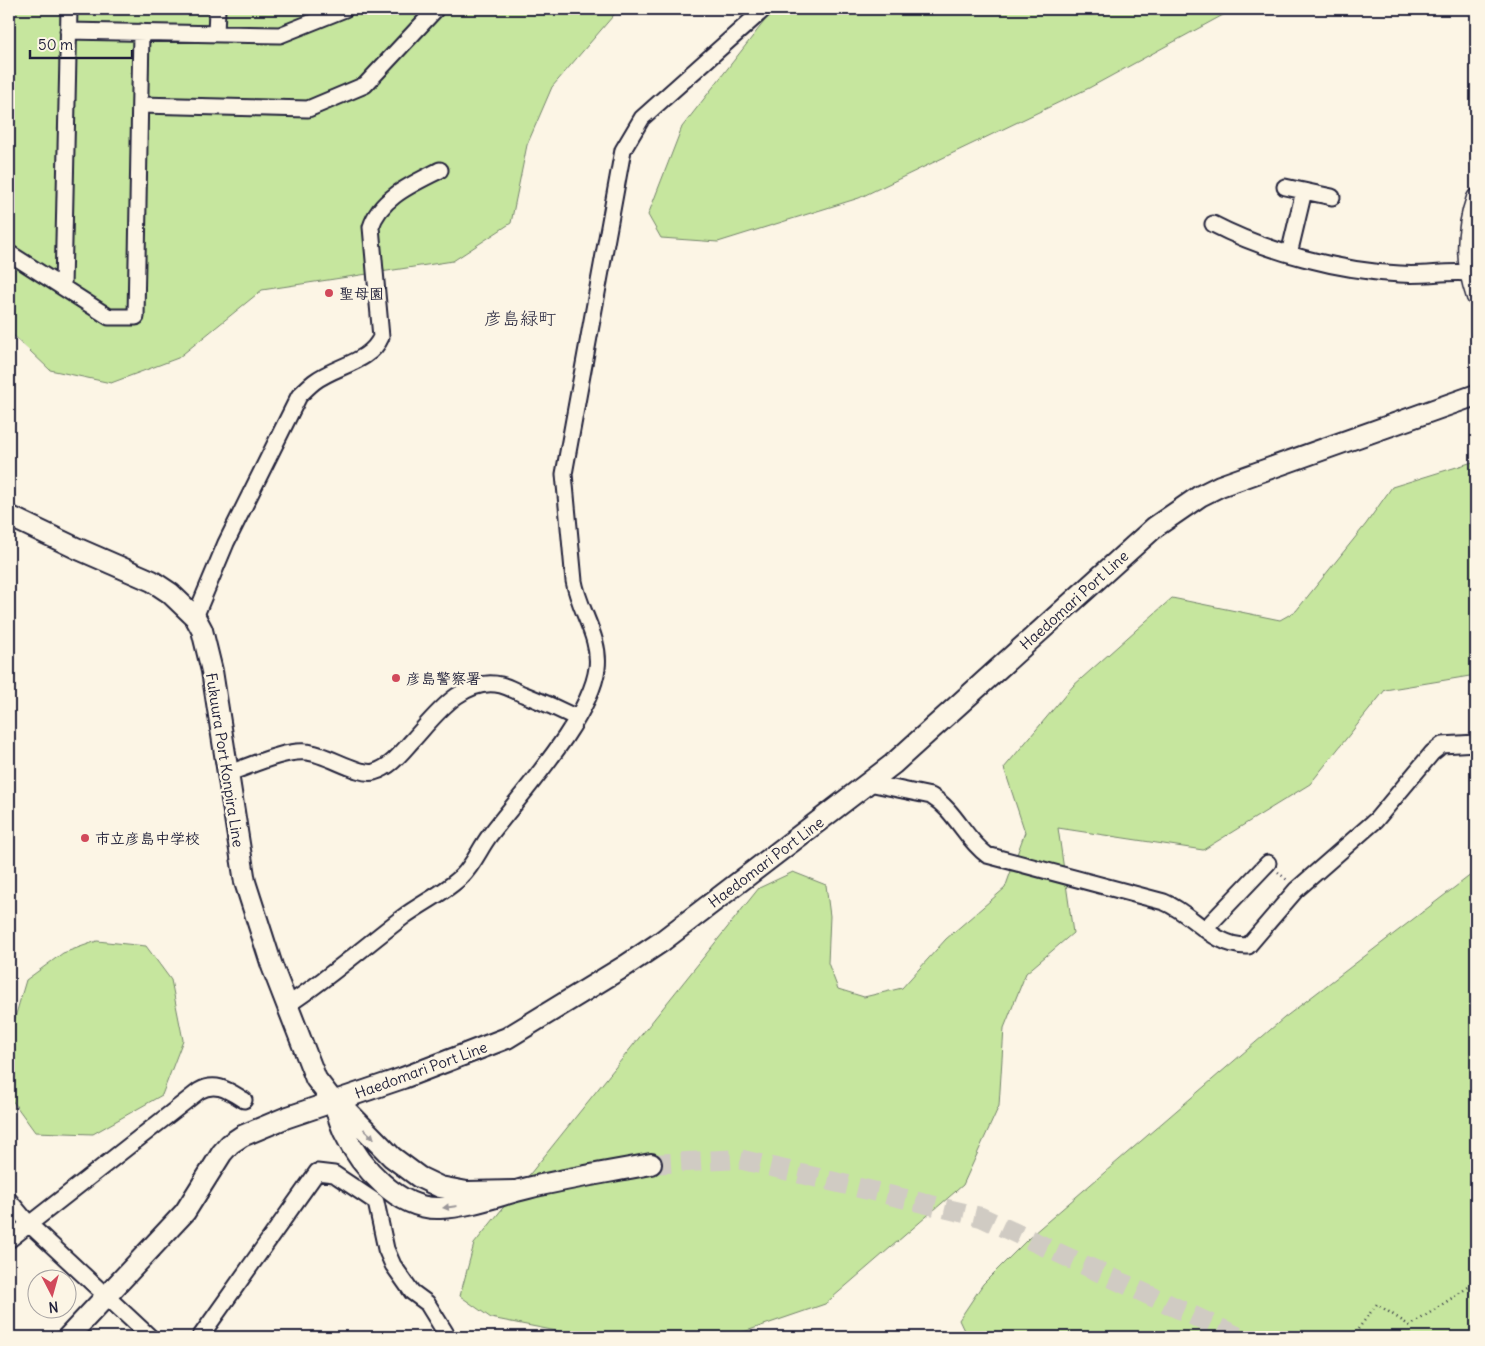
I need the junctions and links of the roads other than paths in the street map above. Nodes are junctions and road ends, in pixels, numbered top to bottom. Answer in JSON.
{"nodes":[{"id":1,"x":69,"y":9,"type":"edge"},
{"id":2,"x":217,"y":9,"type":"edge"},
{"id":3,"x":345,"y":9,"type":"edge"},
{"id":4,"x":436,"y":9,"type":"edge"},
{"id":5,"x":764,"y":9,"type":"edge"},
{"id":6,"x":68,"y":31,"type":"junction"},
{"id":7,"x":141,"y":32,"type":"junction"},
{"id":8,"x":216,"y":34,"type":"junction"},
{"id":9,"x":140,"y":105,"type":"junction"},
{"id":10,"x":440,"y":170,"type":"dead end"},
{"id":11,"x":1285,"y":186,"type":"dead end"},
{"id":12,"x":1304,"y":191,"type":"junction"},
{"id":13,"x":1332,"y":197,"type":"dead end"},
{"id":14,"x":1476,"y":198,"type":"edge"},
{"id":15,"x":1213,"y":224,"type":"dead end"},
{"id":16,"x":9,"y":253,"type":"edge"},
{"id":17,"x":1289,"y":254,"type":"junction"},
{"id":18,"x":1469,"y":273,"type":"junction"},
{"id":19,"x":63,"y":287,"type":"junction"},
{"id":20,"x":1476,"y":297,"type":"edge"},
{"id":21,"x":1476,"y":395,"type":"edge"},
{"id":22,"x":9,"y":516,"type":"edge"},
{"id":23,"x":195,"y":617,"type":"junction"},
{"id":24,"x":577,"y":718,"type":"junction"},
{"id":25,"x":1476,"y":743,"type":"edge"},
{"id":26,"x":230,"y":773,"type":"junction"},
{"id":27,"x":868,"y":783,"type":"junction"},
{"id":28,"x":1268,"y":863,"type":"road end"},
{"id":29,"x":1205,"y":929,"type":"junction"},
{"id":30,"x":289,"y":1004,"type":"junction"},
{"id":31,"x":244,"y":1100,"type":"dead end"},
{"id":32,"x":333,"y":1101,"type":"junction"},
{"id":33,"x":651,"y":1164,"type":"tunnel mouth"},
{"id":34,"x":514,"y":1191,"type":"junction"},
{"id":35,"x":9,"y":1200,"type":"edge"},
{"id":36,"x":29,"y":1224,"type":"junction"},
{"id":37,"x":9,"y":1240,"type":"edge"},
{"id":38,"x":106,"y":1297,"type":"junction"},
{"id":39,"x":68,"y":1337,"type":"edge"},
{"id":40,"x":150,"y":1337,"type":"edge"},
{"id":41,"x":200,"y":1337,"type":"edge"},
{"id":42,"x":448,"y":1337,"type":"edge"}],
"edges":[{"from":1,"to":6,"type":"street"},
{"from":2,"to":8,"type":"street"},
{"from":3,"to":8,"type":"street"},
{"from":4,"to":9,"type":"street"},
{"from":5,"to":24,"type":"street"},
{"from":6,"to":7,"type":"street"},
{"from":6,"to":19,"type":"street"},
{"from":7,"to":8,"type":"street"},
{"from":7,"to":9,"type":"street"},
{"from":9,"to":19,"type":"street"},
{"from":10,"to":23,"type":"street"},
{"from":11,"to":12,"type":"street"},
{"from":12,"to":13,"type":"street"},
{"from":12,"to":17,"type":"street"},
{"from":14,"to":18,"type":"street"},
{"from":15,"to":17,"type":"street"},
{"from":16,"to":19,"type":"street"},
{"from":17,"to":18,"type":"street"},
{"from":18,"to":20,"type":"street"},
{"from":21,"to":27,"type":"main road","name":"Haedomari Port Line"},
{"from":22,"to":23,"type":"main road","name":"Fukuura Port Konpira Line"},
{"from":23,"to":26,"type":"main road","name":"Fukuura Port Konpira Line"},
{"from":24,"to":26,"type":"street"},
{"from":24,"to":30,"type":"street"},
{"from":25,"to":29,"type":"street"},
{"from":26,"to":30,"type":"main road","name":"Fukuura Port Konpira Line"},
{"from":27,"to":29,"type":"street"},
{"from":27,"to":32,"type":"main road","name":"Haedomari Port Line"},
{"from":28,"to":29,"type":"street"},
{"from":30,"to":32,"type":"main road","name":"Fukuura Port Konpira Line"},
{"from":31,"to":36,"type":"street"},
{"from":32,"to":34,"type":"main road","name":"Fukuura Port Konpira Line","one_way":true},
{"from":34,"to":32,"type":"main road","name":"Fukuura Port Konpira Line","one_way":true},
{"from":32,"to":38,"type":"main road","name":"Haedomari Port Line"},
{"from":33,"to":34,"type":"main road","name":"Fukuura Port Konpira Line"},
{"from":35,"to":36,"type":"street"},
{"from":36,"to":37,"type":"street"},
{"from":36,"to":38,"type":"street"},
{"from":38,"to":39,"type":"main road","name":"Haedomari Port Line"},
{"from":38,"to":40,"type":"street"},
{"from":41,"to":42,"type":"street"}]}
